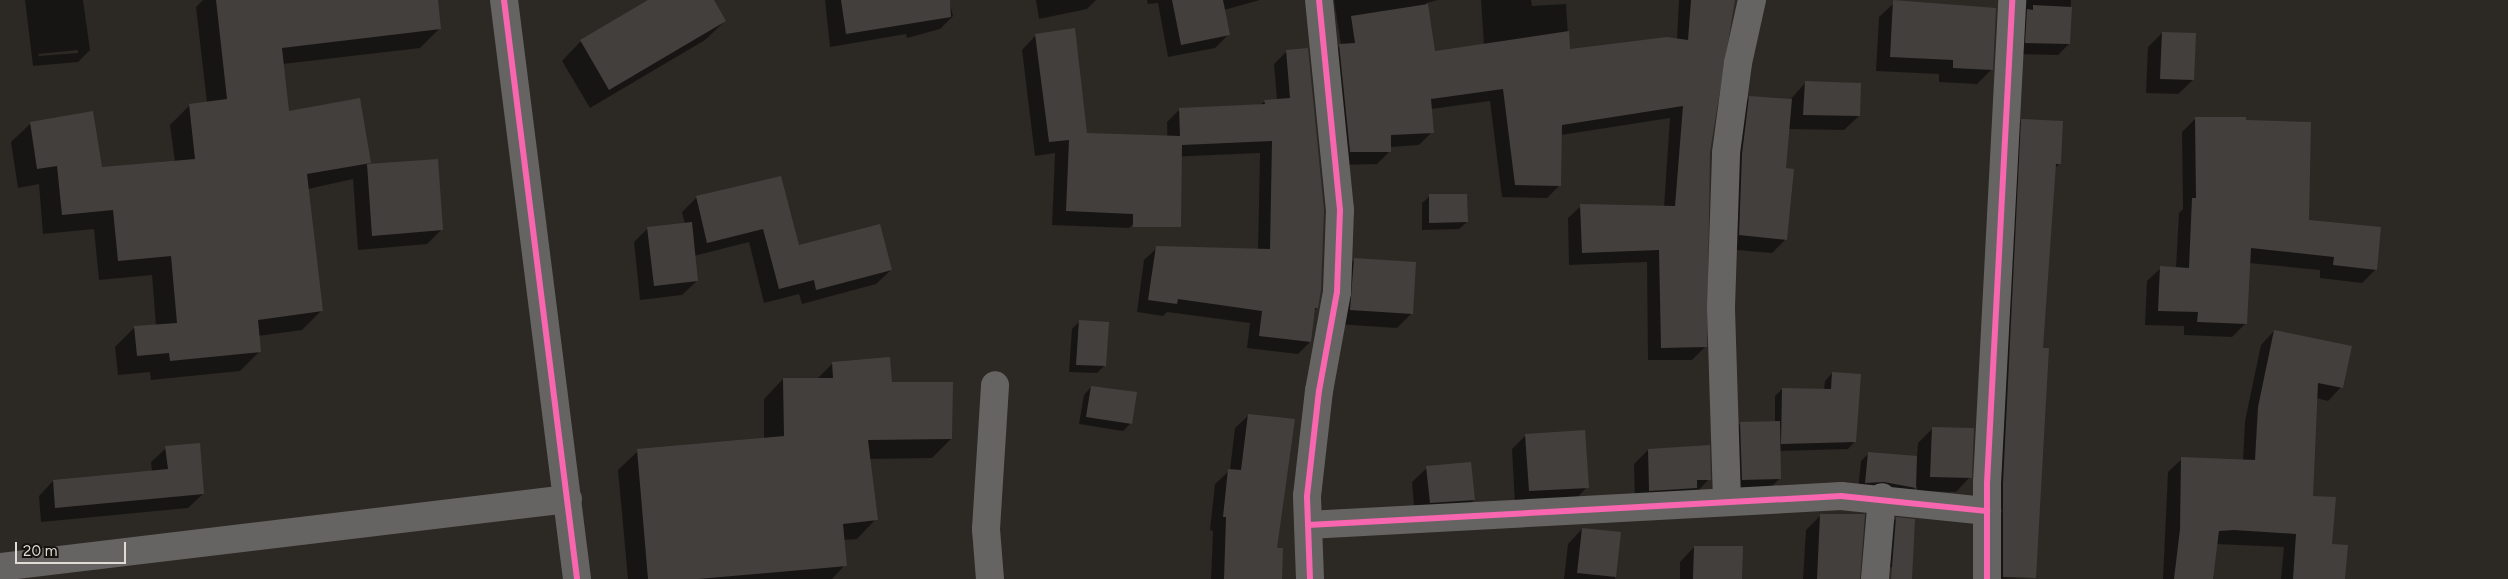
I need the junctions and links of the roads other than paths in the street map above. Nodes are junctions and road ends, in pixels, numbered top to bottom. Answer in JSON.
{"nodes":[{"id":1,"x":504,"y":0,"type":"edge"},
{"id":2,"x":1319,"y":0,"type":"edge"},
{"id":3,"x":1752,"y":0,"type":"edge"},
{"id":4,"x":2012,"y":0,"type":"edge"},
{"id":5,"x":995,"y":385,"type":"dead end"},
{"id":6,"x":1882,"y":498,"type":"junction"},
{"id":7,"x":568,"y":499,"type":"junction"},
{"id":8,"x":1728,"y":500,"type":"junction"},
{"id":9,"x":1987,"y":511,"type":"junction"},
{"id":10,"x":1308,"y":525,"type":"junction"},
{"id":11,"x":0,"y":567,"type":"edge"},
{"id":12,"x":577,"y":579,"type":"edge"},
{"id":13,"x":990,"y":579,"type":"edge"},
{"id":14,"x":1310,"y":579,"type":"edge"},
{"id":15,"x":1875,"y":579,"type":"edge"},
{"id":16,"x":1987,"y":579,"type":"edge"}],
"edges":[{"from":1,"to":7,"type":"street"},
{"from":2,"to":10,"type":"street"},
{"from":3,"to":8,"type":"street"},
{"from":4,"to":9,"type":"street"},
{"from":5,"to":13,"type":"street"},
{"from":6,"to":8,"type":"street"},
{"from":6,"to":9,"type":"street"},
{"from":6,"to":15,"type":"street"},
{"from":7,"to":11,"type":"street"},
{"from":7,"to":12,"type":"street"},
{"from":8,"to":10,"type":"street"},
{"from":9,"to":16,"type":"street"},
{"from":10,"to":14,"type":"street"}]}
